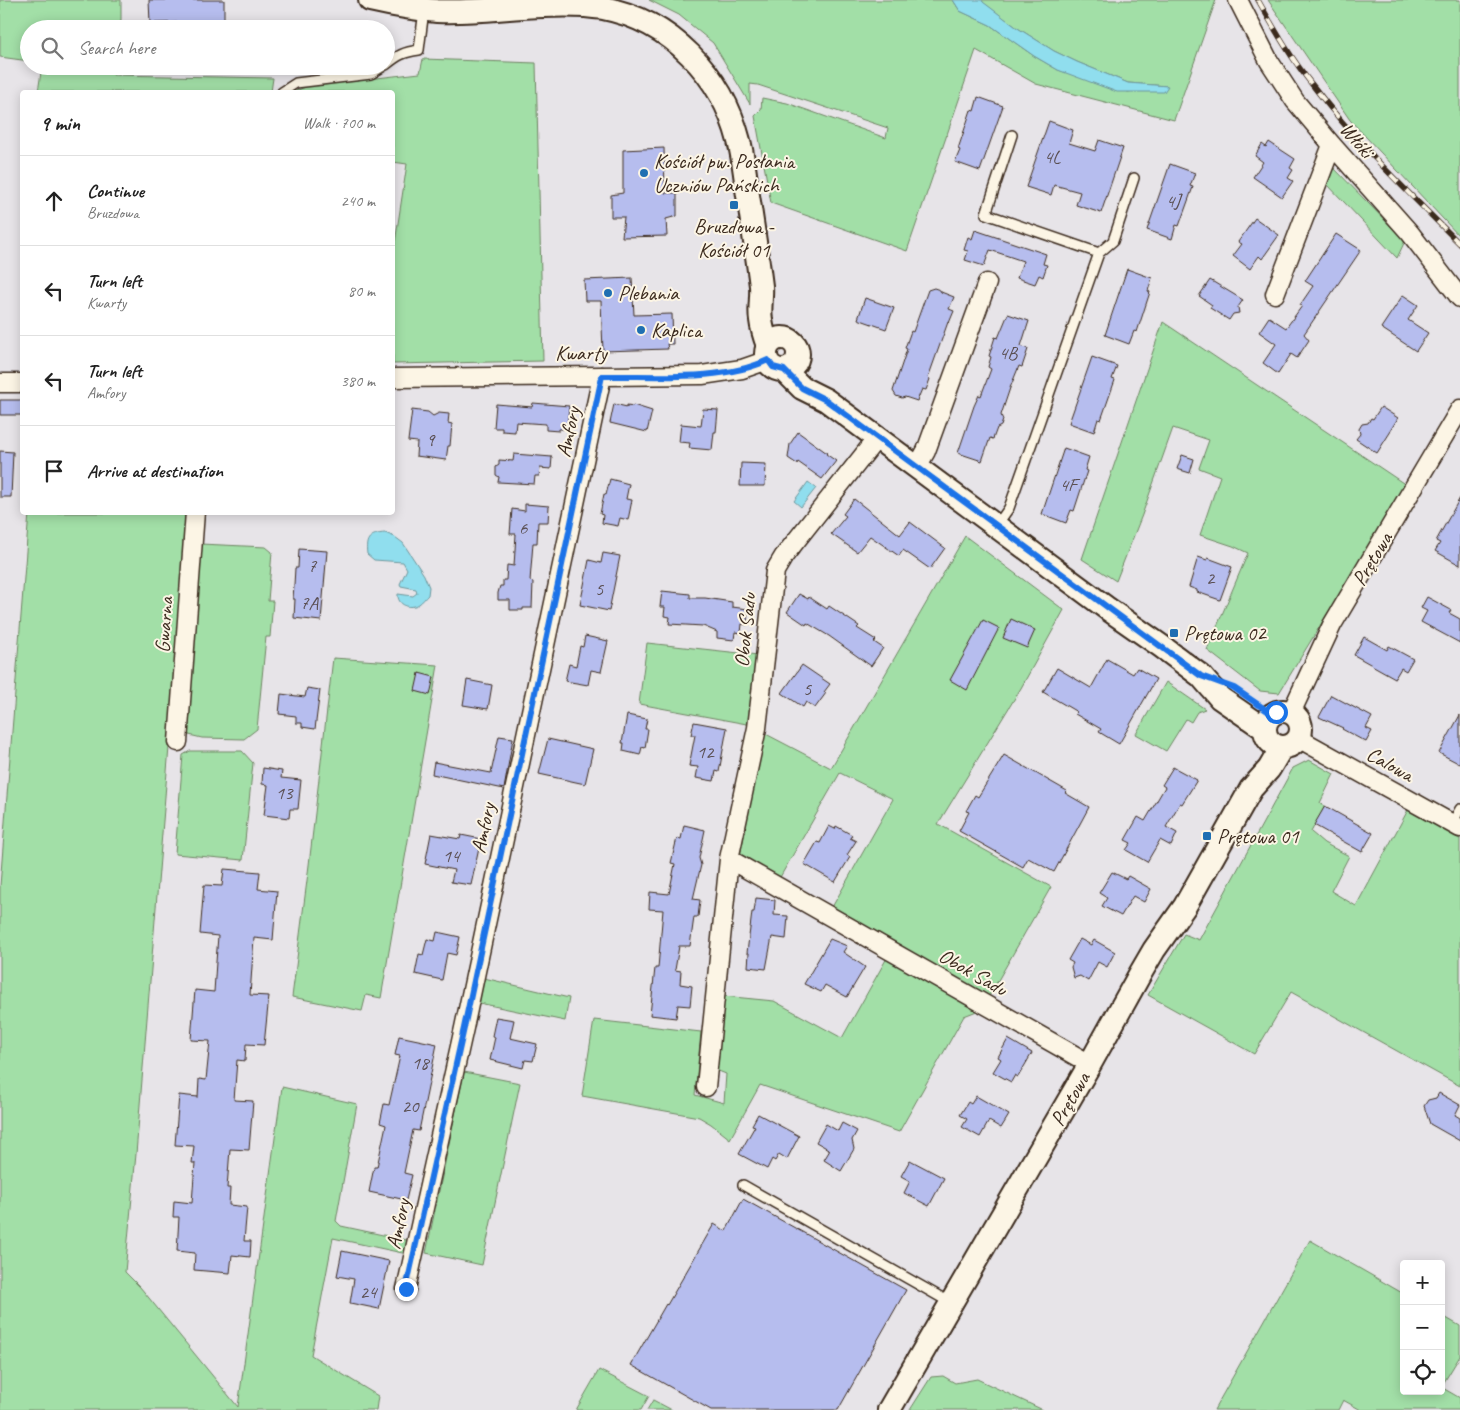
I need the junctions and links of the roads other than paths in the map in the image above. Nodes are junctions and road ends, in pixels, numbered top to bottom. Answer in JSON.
{"nodes":[{"id":1,"x":370,"y":0,"type":"edge"},
{"id":2,"x":1238,"y":0,"type":"edge"},
{"id":3,"x":424,"y":10,"type":"junction"},
{"id":4,"x":395,"y":57,"type":"edge"},
{"id":5,"x":363,"y":75,"type":"edge"},
{"id":6,"x":285,"y":90,"type":"edge"},
{"id":7,"x":1012,"y":135,"type":"dead end"},
{"id":8,"x":1332,"y":146,"type":"junction"},
{"id":9,"x":1134,"y":178,"type":"dead end"},
{"id":10,"x":1099,"y":253,"type":"junction"},
{"id":11,"x":987,"y":283,"type":"dead end"},
{"id":12,"x":1275,"y":294,"type":"dead end"},
{"id":13,"x":1460,"y":298,"type":"edge"},
{"id":14,"x":780,"y":355,"type":"junction"},
{"id":15,"x":602,"y":376,"type":"junction"},
{"id":16,"x":395,"y":378,"type":"edge"},
{"id":17,"x":0,"y":383,"type":"edge"},
{"id":18,"x":20,"y":383,"type":"edge"},
{"id":19,"x":1460,"y":408,"type":"edge"},
{"id":20,"x":878,"y":438,"type":"junction"},
{"id":21,"x":917,"y":467,"type":"junction"},
{"id":22,"x":196,"y":515,"type":"edge"},
{"id":23,"x":996,"y":525,"type":"junction"},
{"id":24,"x":1279,"y":730,"type":"junction"},
{"id":25,"x":178,"y":742,"type":"dead end"},
{"id":26,"x":1457,"y":820,"type":"edge"},
{"id":27,"x":729,"y":859,"type":"junction"},
{"id":28,"x":1090,"y":1064,"type":"junction"},
{"id":29,"x":706,"y":1087,"type":"dead end"},
{"id":30,"x":743,"y":1185,"type":"dead end"},
{"id":31,"x":406,"y":1289,"type":"dead end"},
{"id":32,"x":952,"y":1303,"type":"junction"},
{"id":33,"x":889,"y":1410,"type":"edge"}],
"edges":[{"from":1,"to":3,"type":"street"},
{"from":2,"to":8,"type":"street","name":"Włóki"},
{"from":3,"to":4,"type":"lane"},
{"from":3,"to":14,"type":"street"},
{"from":5,"to":6,"type":"lane"},
{"from":7,"to":10,"type":"lane"},
{"from":8,"to":12,"type":"street"},
{"from":8,"to":13,"type":"street","name":"Włóki"},
{"from":9,"to":10,"type":"lane"},
{"from":10,"to":23,"type":"lane"},
{"from":11,"to":21,"type":"street"},
{"from":14,"to":15,"type":"street","name":"Kwarty"},
{"from":14,"to":20,"type":"street"},
{"from":15,"to":16,"type":"street","name":"Kwarty"},
{"from":15,"to":31,"type":"street","name":"Amfory"},
{"from":17,"to":18,"type":"street"},
{"from":19,"to":24,"type":"street","name":"Prętowa"},
{"from":20,"to":21,"type":"street"},
{"from":20,"to":27,"type":"street","name":"Obok Sadu"},
{"from":21,"to":23,"type":"street"},
{"from":22,"to":25,"type":"street","name":"Gwarna"},
{"from":23,"to":24,"type":"street"},
{"from":24,"to":26,"type":"street","name":"Calowa"},
{"from":24,"to":28,"type":"street","name":"Prętowa"},
{"from":27,"to":28,"type":"street","name":"Obok Sadu"},
{"from":27,"to":29,"type":"street","name":"Obok Sadu"},
{"from":28,"to":32,"type":"street","name":"Prętowa"},
{"from":30,"to":32,"type":"lane"},
{"from":32,"to":33,"type":"street","name":"Prętowa"}]}
